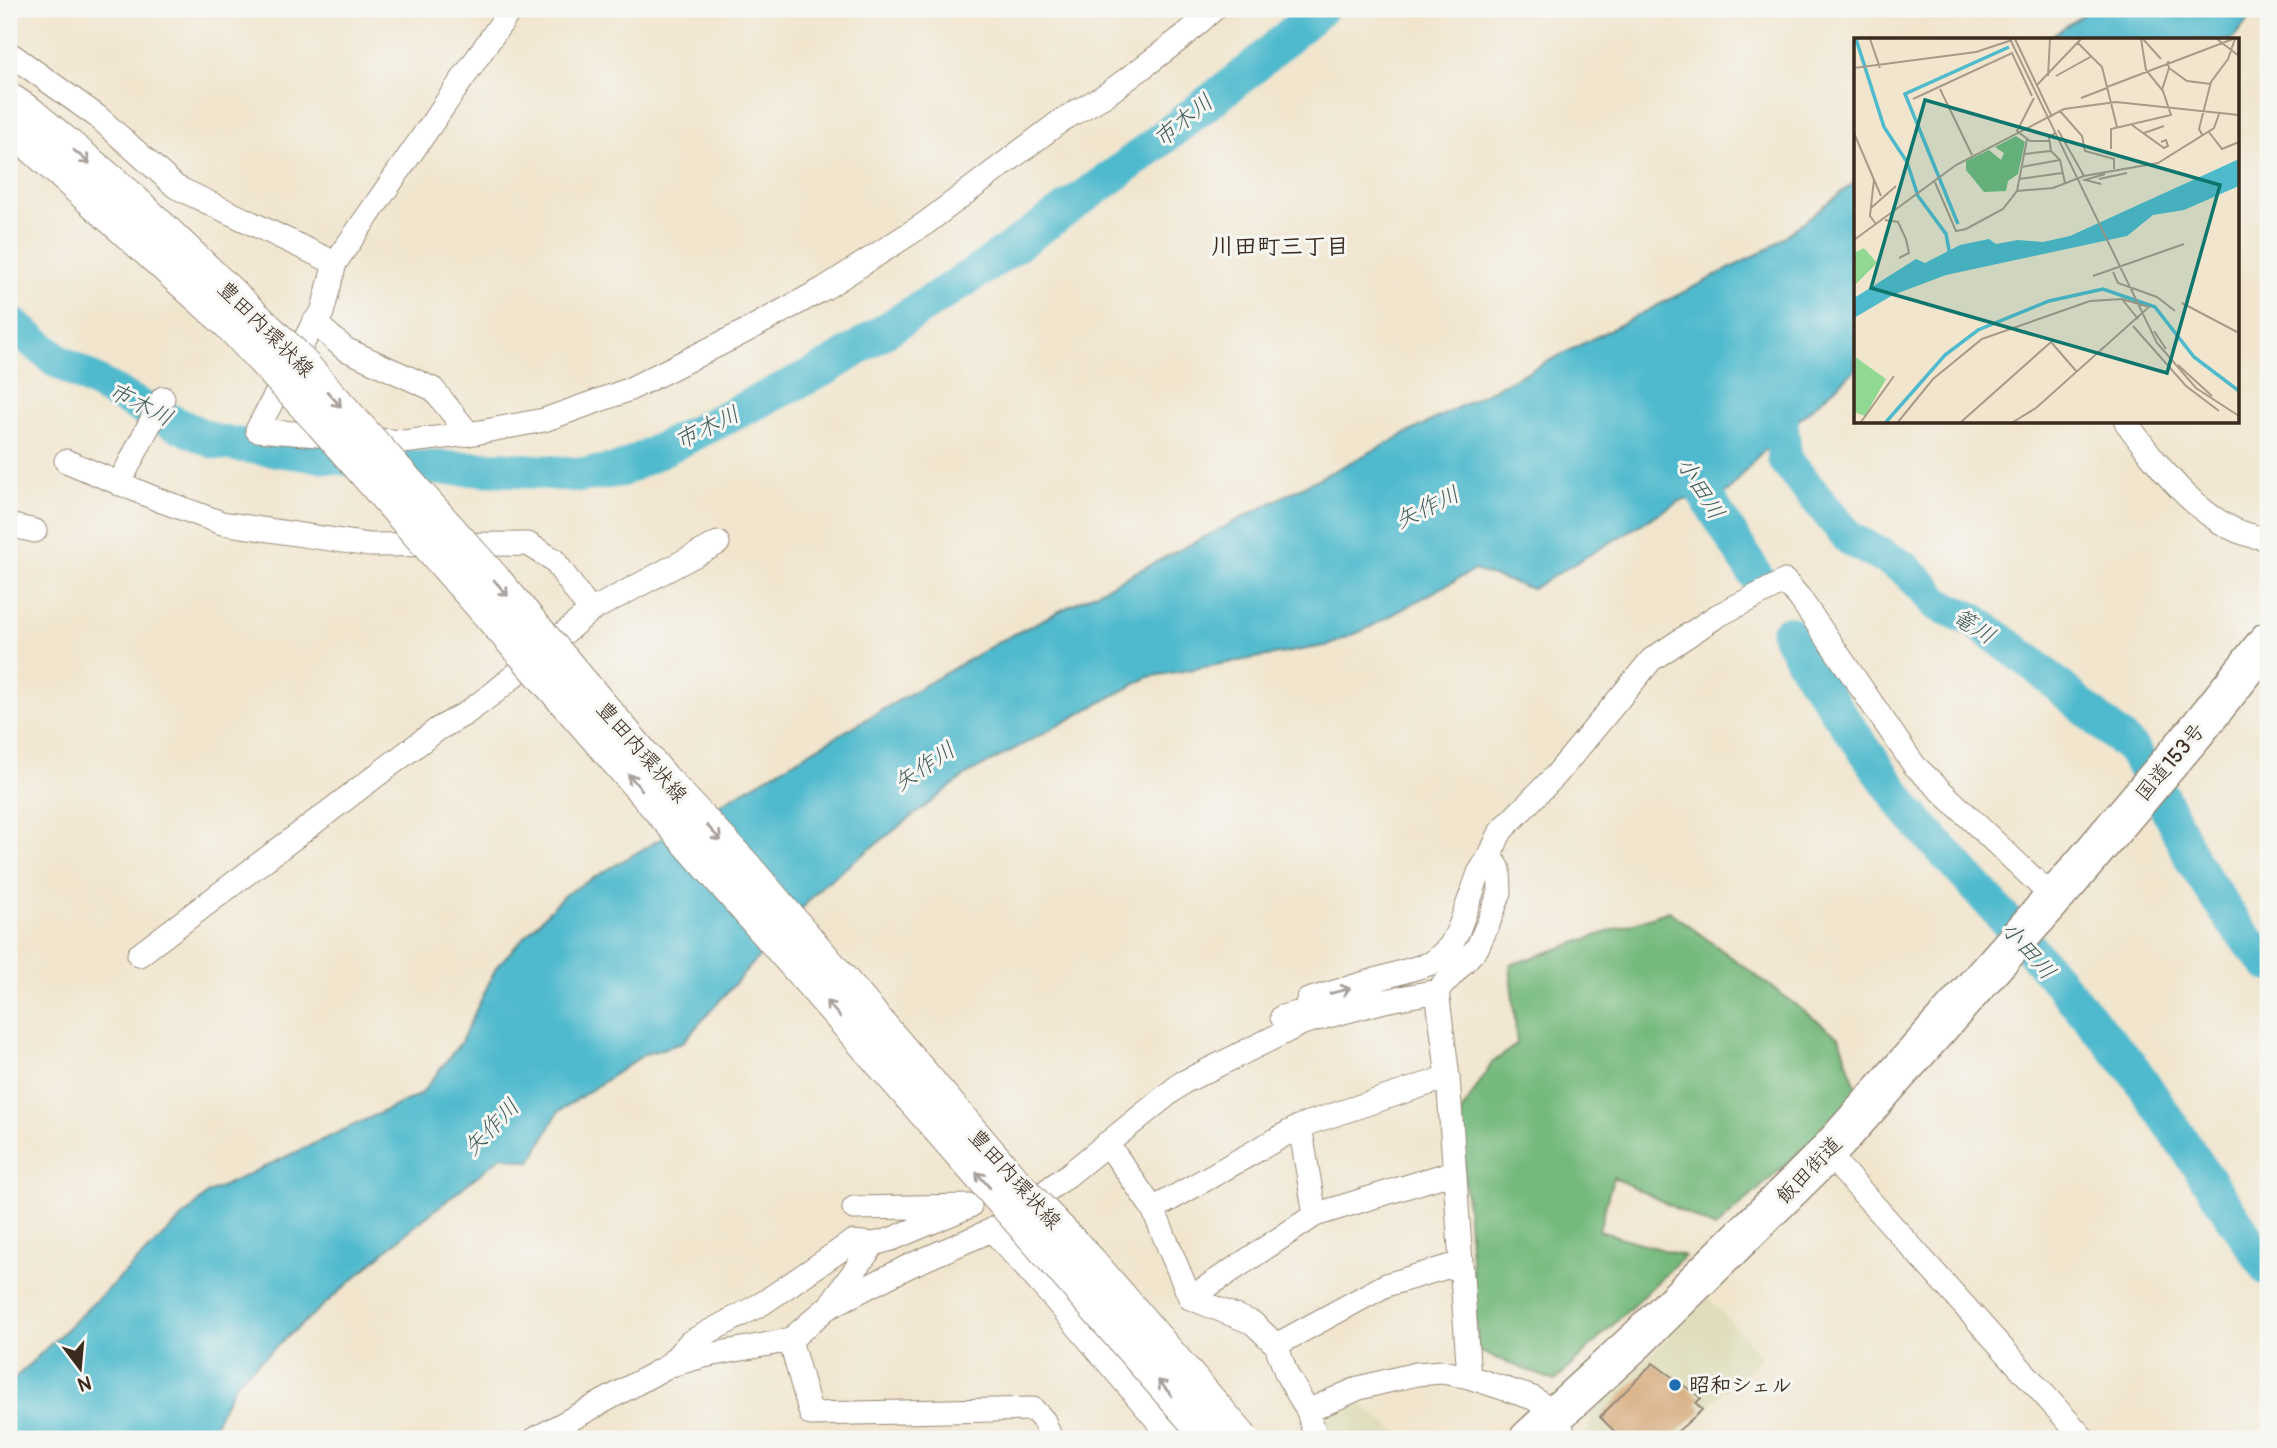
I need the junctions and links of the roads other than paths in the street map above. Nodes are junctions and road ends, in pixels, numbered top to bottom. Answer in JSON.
{"nodes":[{"id":1,"x":511,"y":9,"type":"edge"},
{"id":2,"x":1214,"y":9,"type":"edge"},
{"id":3,"x":9,"y":53,"type":"edge"},
{"id":4,"x":16,"y":117,"type":"edge"},
{"id":5,"x":335,"y":263,"type":"junction"},
{"id":6,"x":314,"y":322,"type":"junction"},
{"id":7,"x":163,"y":398,"type":"dead end"},
{"id":8,"x":2128,"y":424,"type":"edge"},
{"id":9,"x":469,"y":434,"type":"junction"},
{"id":10,"x":66,"y":461,"type":"dead end"},
{"id":11,"x":119,"y":484,"type":"junction"},
{"id":12,"x":9,"y":525,"type":"edge"},
{"id":13,"x":35,"y":531,"type":"dead end"},
{"id":14,"x":2268,"y":538,"type":"edge"},
{"id":15,"x":718,"y":543,"type":"dead end"},
{"id":16,"x":590,"y":611,"type":"junction"},
{"id":17,"x":2268,"y":641,"type":"edge"},
{"id":18,"x":1490,"y":855,"type":"junction"},
{"id":19,"x":2061,"y":890,"type":"junction"},
{"id":20,"x":139,"y":955,"type":"dead end"},
{"id":21,"x":1437,"y":991,"type":"junction"},
{"id":22,"x":1448,"y":1077,"type":"junction"},
{"id":23,"x":1182,"y":1083,"type":"junction"},
{"id":24,"x":1300,"y":1126,"type":"junction"},
{"id":25,"x":1107,"y":1143,"type":"junction"},
{"id":26,"x":1827,"y":1153,"type":"junction"},
{"id":27,"x":1454,"y":1172,"type":"junction"},
{"id":28,"x":853,"y":1208,"type":"dead end"},
{"id":29,"x":1153,"y":1209,"type":"junction"},
{"id":30,"x":1315,"y":1215,"type":"junction"},
{"id":31,"x":992,"y":1230,"type":"junction"},
{"id":32,"x":874,"y":1244,"type":"junction"},
{"id":33,"x":1461,"y":1263,"type":"junction"},
{"id":34,"x":1190,"y":1298,"type":"junction"},
{"id":35,"x":827,"y":1308,"type":"junction"},
{"id":36,"x":790,"y":1340,"type":"junction"},
{"id":37,"x":1276,"y":1345,"type":"junction"},
{"id":38,"x":667,"y":1366,"type":"junction"},
{"id":39,"x":1469,"y":1377,"type":"junction"},
{"id":40,"x":1308,"y":1410,"type":"junction"},
{"id":41,"x":1550,"y":1431,"type":"edge"},
{"id":42,"x":1161,"y":1435,"type":"edge"},
{"id":43,"x":535,"y":1439,"type":"edge"},
{"id":44,"x":1051,"y":1439,"type":"edge"},
{"id":45,"x":1210,"y":1439,"type":"edge"},
{"id":46,"x":1243,"y":1439,"type":"edge"},
{"id":47,"x":1316,"y":1439,"type":"edge"},
{"id":48,"x":2084,"y":1439,"type":"edge"}],
"edges":[{"from":1,"to":5,"type":"street"},
{"from":2,"to":9,"type":"street"},
{"from":3,"to":5,"type":"street"},
{"from":45,"to":4,"type":"street","name":"豊田内環状線","one_way":true,"bridge":true},
{"from":4,"to":46,"type":"street","name":"豊田内環状線","one_way":true,"bridge":true},
{"from":5,"to":6,"type":"street"},
{"from":6,"to":9,"type":"street"},
{"from":6,"to":9,"type":"street"},
{"from":7,"to":11,"type":"street"},
{"from":8,"to":14,"type":"street"},
{"from":10,"to":11,"type":"street"},
{"from":11,"to":16,"type":"street"},
{"from":12,"to":13,"type":"street"},
{"from":15,"to":16,"type":"street"},
{"from":16,"to":20,"type":"street"},
{"from":17,"to":19,"type":"highway","name":"国道153号"},
{"from":18,"to":19,"type":"street"},
{"from":18,"to":21,"type":"street"},
{"from":23,"to":18,"type":"street","one_way":true},
{"from":19,"to":26,"type":"highway","name":"飯田街道"},
{"from":21,"to":22,"type":"street"},
{"from":21,"to":23,"type":"street"},
{"from":22,"to":24,"type":"street"},
{"from":22,"to":27,"type":"street"},
{"from":23,"to":25,"type":"street"},
{"from":24,"to":29,"type":"street"},
{"from":24,"to":30,"type":"street"},
{"from":25,"to":29,"type":"street"},
{"from":25,"to":31,"type":"street"},
{"from":26,"to":41,"type":"highway","name":"飯田街道"},
{"from":26,"to":48,"type":"street"},
{"from":27,"to":30,"type":"street"},
{"from":27,"to":33,"type":"street"},
{"from":28,"to":32,"type":"street"},
{"from":29,"to":34,"type":"street"},
{"from":30,"to":34,"type":"street"},
{"from":31,"to":35,"type":"street"},
{"from":31,"to":42,"type":"street"},
{"from":32,"to":35,"type":"street"},
{"from":32,"to":38,"type":"street"},
{"from":33,"to":37,"type":"street"},
{"from":33,"to":39,"type":"street"},
{"from":34,"to":37,"type":"street"},
{"from":35,"to":36,"type":"street"},
{"from":36,"to":38,"type":"street"},
{"from":36,"to":44,"type":"street"},
{"from":37,"to":40,"type":"street"},
{"from":38,"to":43,"type":"street"},
{"from":39,"to":40,"type":"street"},
{"from":39,"to":41,"type":"street"},
{"from":40,"to":47,"type":"street"}]}
